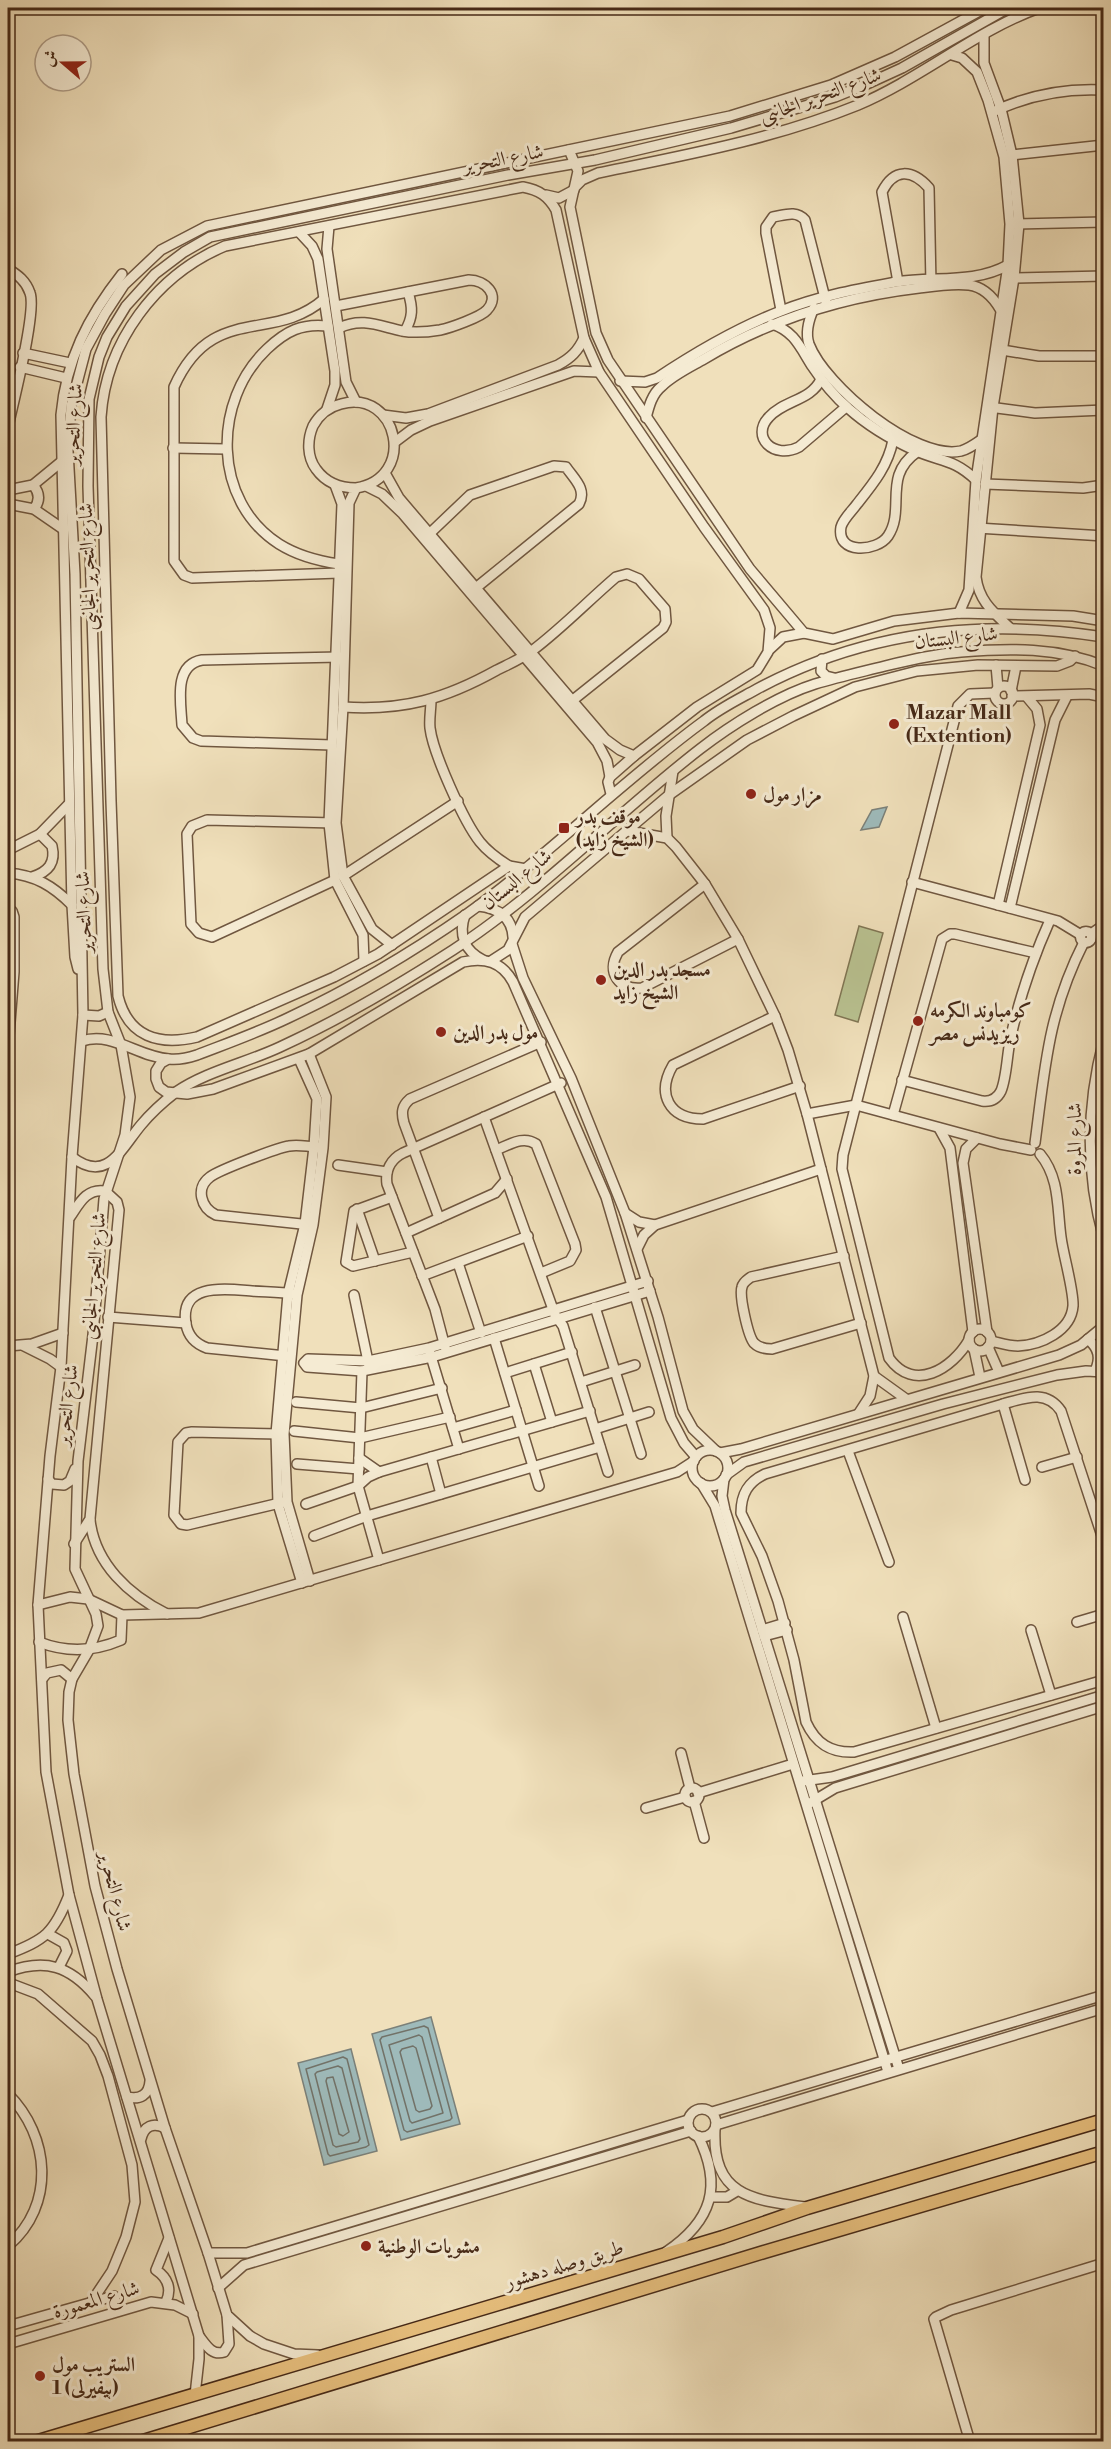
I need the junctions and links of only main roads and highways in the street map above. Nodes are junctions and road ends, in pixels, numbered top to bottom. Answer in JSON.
{"nodes":[{"id":1,"x":1104,"y":2120,"type":"edge"},
{"id":2,"x":1104,"y":2152,"type":"edge"},
{"id":3,"x":35,"y":2442,"type":"edge"},
{"id":4,"x":140,"y":2442,"type":"edge"}],
"edges":[{"from":1,"to":3,"type":"main road","name":"طريق وصله دهشور"},
{"from":2,"to":4,"type":"main road"}]}
